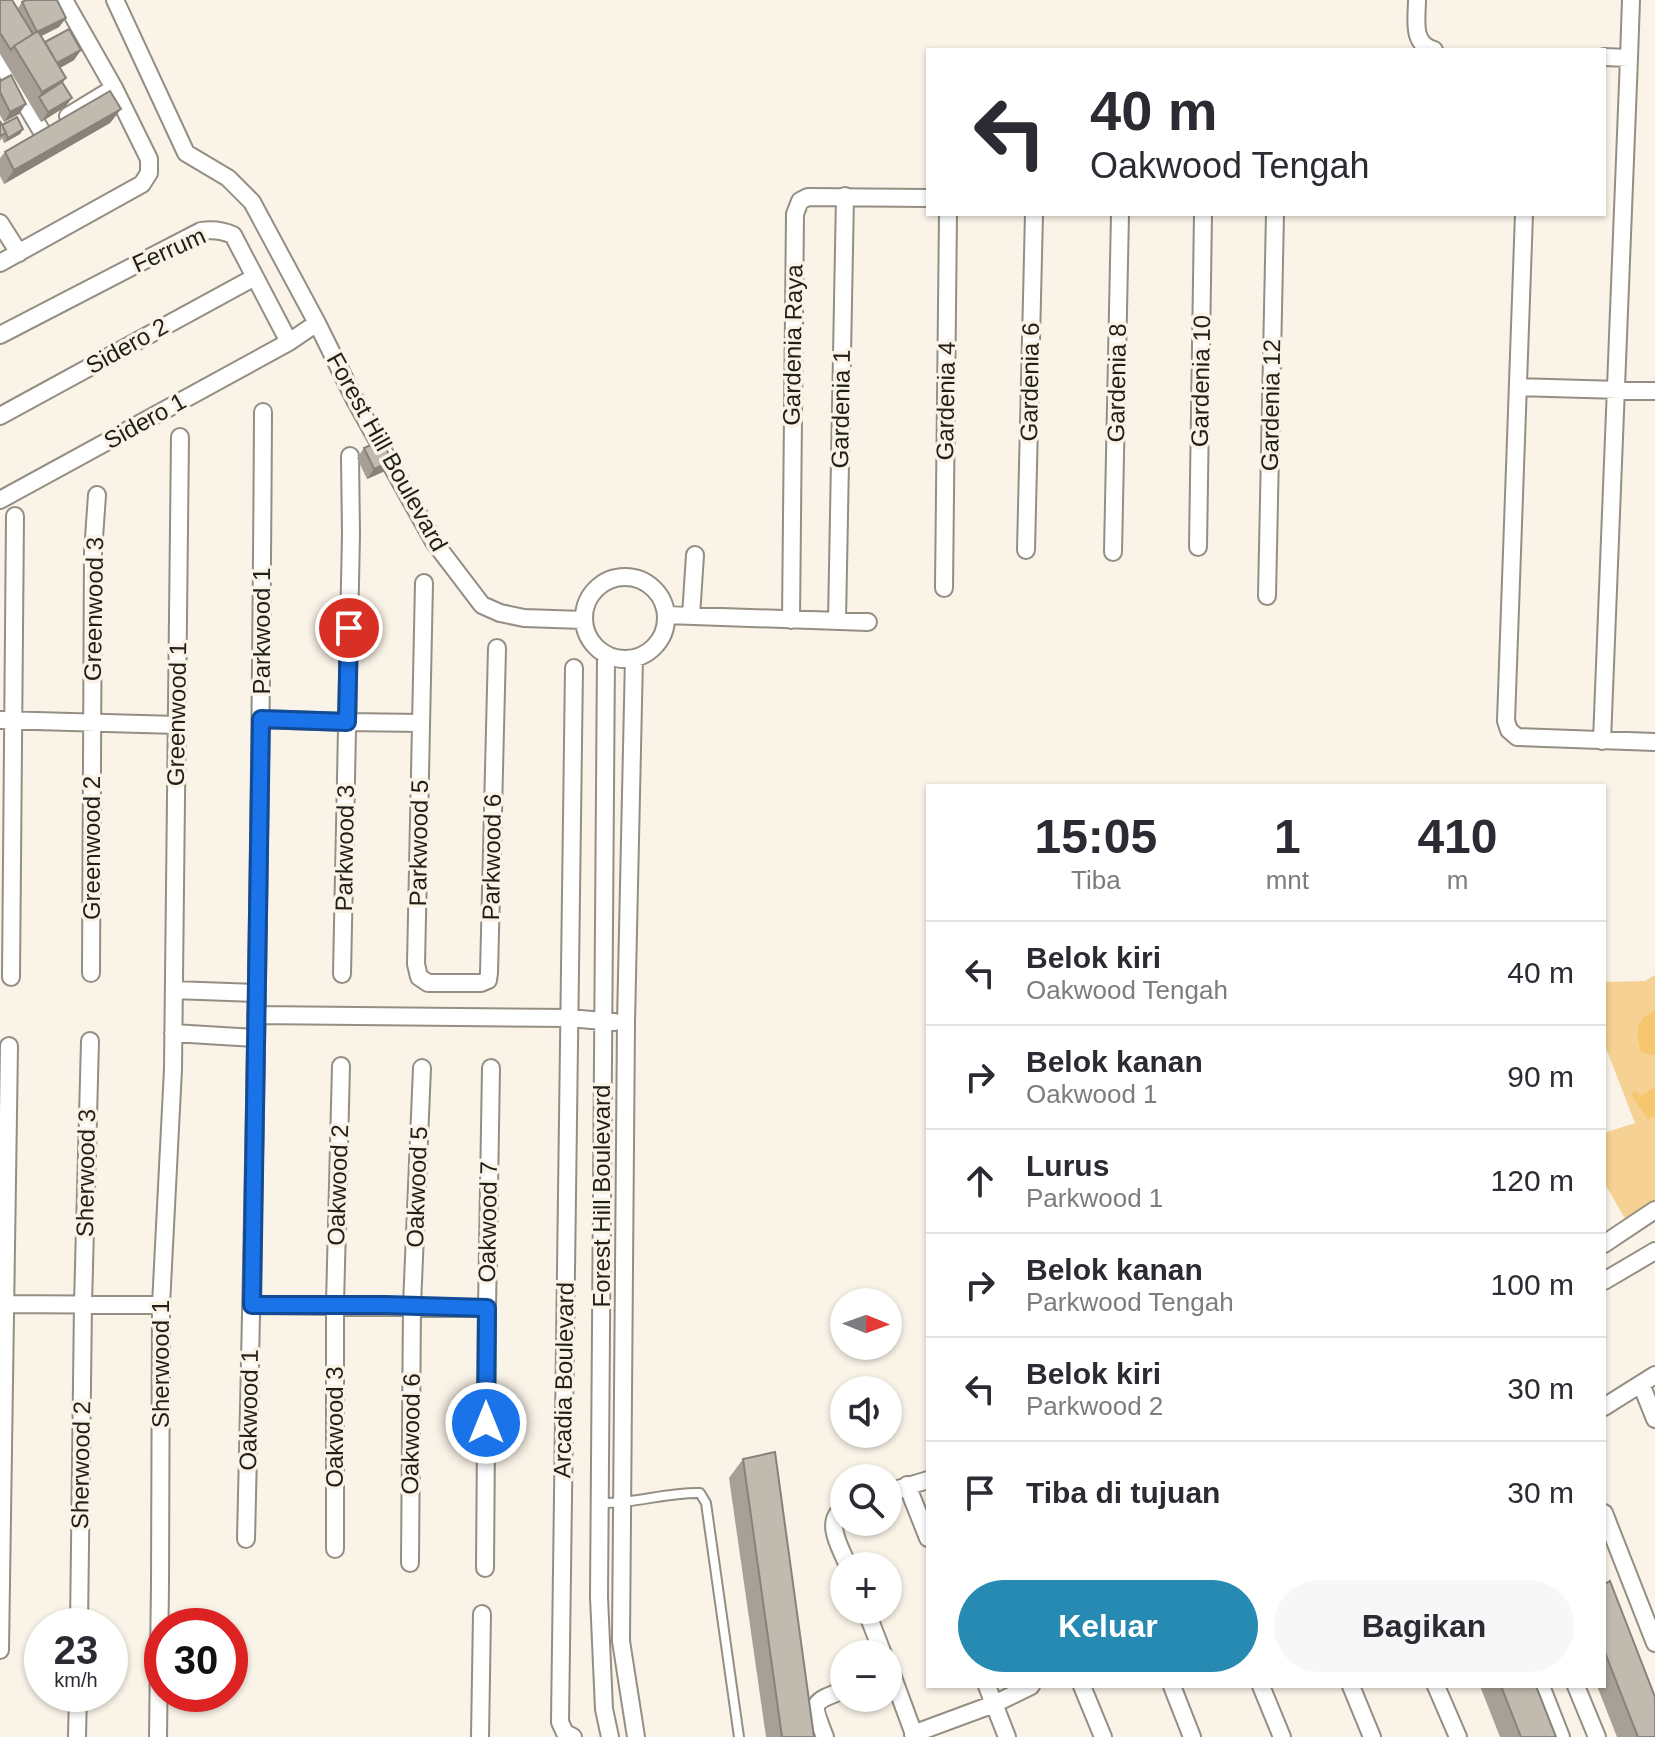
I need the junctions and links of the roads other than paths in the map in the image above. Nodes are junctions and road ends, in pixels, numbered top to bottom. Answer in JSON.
{"nodes":[{"id":1,"x":64,"y":0,"type":"edge"},
{"id":2,"x":115,"y":0,"type":"edge"},
{"id":3,"x":1417,"y":0,"type":"edge"},
{"id":4,"x":1631,"y":0,"type":"edge"},
{"id":5,"x":1426,"y":48,"type":"edge"},
{"id":6,"x":1606,"y":57,"type":"edge"},
{"id":7,"x":1629,"y":58,"type":"junction"},
{"id":8,"x":0,"y":61,"type":"edge"},
{"id":9,"x":114,"y":88,"type":"junction"},
{"id":10,"x":845,"y":196,"type":"junction"},
{"id":11,"x":926,"y":198,"type":"edge"},
{"id":12,"x":948,"y":216,"type":"edge"},
{"id":13,"x":1034,"y":216,"type":"edge"},
{"id":14,"x":1120,"y":216,"type":"edge"},
{"id":15,"x":1203,"y":216,"type":"edge"},
{"id":16,"x":1275,"y":216,"type":"edge"},
{"id":17,"x":1524,"y":216,"type":"edge"},
{"id":18,"x":0,"y":223,"type":"edge"},
{"id":19,"x":19,"y":253,"type":"junction"},
{"id":20,"x":0,"y":263,"type":"edge"},
{"id":21,"x":255,"y":277,"type":"junction"},
{"id":22,"x":317,"y":323,"type":"junction"},
{"id":23,"x":0,"y":335,"type":"edge"},
{"id":24,"x":289,"y":342,"type":"junction"},
{"id":25,"x":1518,"y":387,"type":"junction"},
{"id":26,"x":1616,"y":390,"type":"junction"},
{"id":27,"x":1655,"y":391,"type":"edge"},
{"id":28,"x":263,"y":412,"type":"dead end"},
{"id":29,"x":0,"y":416,"type":"edge"},
{"id":30,"x":180,"y":437,"type":"dead end"},
{"id":31,"x":350,"y":456,"type":"dead end"},
{"id":32,"x":97,"y":495,"type":"dead end"},
{"id":33,"x":0,"y":500,"type":"edge"},
{"id":34,"x":15,"y":516,"type":"dead end"},
{"id":35,"x":1198,"y":547,"type":"dead end"},
{"id":36,"x":1026,"y":550,"type":"dead end"},
{"id":37,"x":1113,"y":552,"type":"dead end"},
{"id":38,"x":695,"y":555,"type":"dead end"},
{"id":39,"x":424,"y":583,"type":"dead end"},
{"id":40,"x":944,"y":588,"type":"dead end"},
{"id":41,"x":1267,"y":596,"type":"dead end"},
{"id":42,"x":666,"y":615,"type":"junction"},
{"id":43,"x":691,"y":616,"type":"junction"},
{"id":44,"x":583,"y":620,"type":"junction"},
{"id":45,"x":791,"y":620,"type":"junction"},
{"id":46,"x":837,"y":621,"type":"junction"},
{"id":47,"x":868,"y":622,"type":"dead end"},
{"id":48,"x":497,"y":648,"type":"dead end"},
{"id":49,"x":606,"y":655,"type":"junction"},
{"id":50,"x":634,"y":658,"type":"junction"},
{"id":51,"x":574,"y":668,"type":"dead end"},
{"id":52,"x":261,"y":719,"type":"junction"},
{"id":53,"x":7,"y":720,"type":"edge"},
{"id":54,"x":347,"y":722,"type":"junction"},
{"id":55,"x":93,"y":723,"type":"junction"},
{"id":56,"x":421,"y":723,"type":"junction"},
{"id":57,"x":177,"y":725,"type":"junction"},
{"id":58,"x":1602,"y":741,"type":"junction"},
{"id":59,"x":1655,"y":742,"type":"edge"},
{"id":60,"x":416,"y":964,"type":"joint"},
{"id":61,"x":91,"y":973,"type":"dead end"},
{"id":62,"x":342,"y":974,"type":"dead end"},
{"id":63,"x":11,"y":977,"type":"dead end"},
{"id":64,"x":174,"y":990,"type":"junction"},
{"id":65,"x":256,"y":993,"type":"junction"},
{"id":66,"x":256,"y":1015,"type":"junction"},
{"id":67,"x":569,"y":1018,"type":"junction"},
{"id":68,"x":603,"y":1021,"type":"junction"},
{"id":69,"x":626,"y":1022,"type":"junction"},
{"id":70,"x":173,"y":1033,"type":"junction"},
{"id":71,"x":255,"y":1038,"type":"junction"},
{"id":72,"x":90,"y":1041,"type":"dead end"},
{"id":73,"x":9,"y":1046,"type":"dead end"},
{"id":74,"x":341,"y":1066,"type":"dead end"},
{"id":75,"x":422,"y":1068,"type":"dead end"},
{"id":76,"x":491,"y":1068,"type":"dead end"},
{"id":77,"x":1655,"y":1210,"type":"edge"},
{"id":78,"x":1606,"y":1243,"type":"edge"},
{"id":79,"x":1655,"y":1251,"type":"edge"},
{"id":80,"x":1606,"y":1280,"type":"edge"},
{"id":81,"x":3,"y":1304,"type":"edge"},
{"id":82,"x":83,"y":1304,"type":"junction"},
{"id":83,"x":335,"y":1304,"type":"junction"},
{"id":84,"x":161,"y":1305,"type":"junction"},
{"id":85,"x":252,"y":1305,"type":"junction"},
{"id":86,"x":412,"y":1305,"type":"junction"},
{"id":87,"x":487,"y":1308,"type":"junction"},
{"id":88,"x":1648,"y":1379,"type":"edge"},
{"id":89,"x":1606,"y":1406,"type":"edge"},
{"id":90,"x":1655,"y":1419,"type":"edge"},
{"id":91,"x":926,"y":1480,"type":"edge"},
{"id":92,"x":907,"y":1485,"type":"junction"},
{"id":93,"x":902,"y":1487,"type":"edge"},
{"id":94,"x":600,"y":1503,"type":"junction"},
{"id":95,"x":622,"y":1504,"type":"junction"},
{"id":96,"x":1606,"y":1518,"type":"edge"},
{"id":97,"x":926,"y":1533,"type":"edge"},
{"id":98,"x":246,"y":1539,"type":"dead end"},
{"id":99,"x":335,"y":1549,"type":"dead end"},
{"id":100,"x":410,"y":1563,"type":"dead end"},
{"id":101,"x":485,"y":1568,"type":"dead end"},
{"id":102,"x":79,"y":1608,"type":"edge"},
{"id":103,"x":482,"y":1614,"type":"dead end"},
{"id":104,"x":1655,"y":1643,"type":"edge"},
{"id":105,"x":0,"y":1650,"type":"edge"},
{"id":106,"x":988,"y":1688,"type":"edge"},
{"id":107,"x":1027,"y":1688,"type":"edge"},
{"id":108,"x":1083,"y":1688,"type":"edge"},
{"id":109,"x":1173,"y":1688,"type":"edge"},
{"id":110,"x":1262,"y":1688,"type":"edge"},
{"id":111,"x":1352,"y":1688,"type":"edge"},
{"id":112,"x":1437,"y":1688,"type":"edge"},
{"id":113,"x":1542,"y":1688,"type":"edge"},
{"id":114,"x":1577,"y":1688,"type":"edge"},
{"id":115,"x":830,"y":1695,"type":"edge"},
{"id":116,"x":902,"y":1704,"type":"edge"},
{"id":117,"x":994,"y":1704,"type":"junction"},
{"id":118,"x":78,"y":1712,"type":"edge"},
{"id":119,"x":914,"y":1735,"type":"edge"},
{"id":120,"x":77,"y":1737,"type":"edge"},
{"id":121,"x":158,"y":1737,"type":"edge"},
{"id":122,"x":480,"y":1737,"type":"edge"},
{"id":123,"x":573,"y":1737,"type":"edge"},
{"id":124,"x":610,"y":1737,"type":"edge"},
{"id":125,"x":636,"y":1737,"type":"edge"},
{"id":126,"x":739,"y":1737,"type":"edge"},
{"id":127,"x":825,"y":1737,"type":"edge"},
{"id":128,"x":1007,"y":1737,"type":"edge"},
{"id":129,"x":1103,"y":1737,"type":"edge"},
{"id":130,"x":1192,"y":1737,"type":"edge"},
{"id":131,"x":1282,"y":1737,"type":"edge"},
{"id":132,"x":1372,"y":1737,"type":"edge"},
{"id":133,"x":1458,"y":1737,"type":"edge"},
{"id":134,"x":1561,"y":1737,"type":"edge"},
{"id":135,"x":1597,"y":1737,"type":"edge"}],
"edges":[{"from":1,"to":9,"type":"street"},
{"from":2,"to":22,"type":"street","name":"Forest Hill Boulevard"},
{"from":3,"to":5,"type":"street"},
{"from":4,"to":7,"type":"street"},
{"from":6,"to":7,"type":"street"},
{"from":7,"to":26,"type":"street"},
{"from":8,"to":9,"type":"street"},
{"from":9,"to":19,"type":"street"},
{"from":10,"to":11,"type":"street","name":"Gardenia Raya"},
{"from":10,"to":45,"type":"street","name":"Gardenia Raya"},
{"from":10,"to":46,"type":"street","name":"Gardenia 1"},
{"from":12,"to":40,"type":"street","name":"Gardenia 4"},
{"from":13,"to":36,"type":"street","name":"Gardenia 6"},
{"from":14,"to":37,"type":"street","name":"Gardenia 8"},
{"from":15,"to":35,"type":"street","name":"Gardenia 10"},
{"from":16,"to":41,"type":"street","name":"Gardenia 12"},
{"from":17,"to":25,"type":"street"},
{"from":18,"to":19,"type":"street"},
{"from":19,"to":20,"type":"street"},
{"from":21,"to":23,"type":"street","name":"Ferrum"},
{"from":21,"to":24,"type":"street","name":"Ferrum"},
{"from":21,"to":29,"type":"street","name":"Sidero 2"},
{"from":22,"to":24,"type":"street","name":"Sidero 1"},
{"from":22,"to":44,"type":"street","name":"Forest Hill Boulevard"},
{"from":24,"to":33,"type":"street","name":"Sidero 1"},
{"from":25,"to":26,"type":"street"},
{"from":25,"to":58,"type":"street"},
{"from":26,"to":27,"type":"street"},
{"from":26,"to":58,"type":"street"},
{"from":28,"to":52,"type":"street","name":"Parkwood 1"},
{"from":30,"to":57,"type":"street","name":"Greenwood 1"},
{"from":31,"to":54,"type":"street","name":"Parkwood 3"},
{"from":32,"to":55,"type":"street","name":"Greenwood 3"},
{"from":34,"to":53,"type":"street"},
{"from":38,"to":43,"type":"street"},
{"from":39,"to":56,"type":"street","name":"Parkwood 5"},
{"from":42,"to":43,"type":"street"},
{"from":42,"to":44,"type":"street"},
{"from":42,"to":50,"type":"street"},
{"from":43,"to":45,"type":"street"},
{"from":44,"to":49,"type":"street"},
{"from":45,"to":46,"type":"street"},
{"from":46,"to":47,"type":"street"},
{"from":48,"to":60,"type":"street","name":"Parkwood 6"},
{"from":49,"to":50,"type":"street"},
{"from":49,"to":68,"type":"street","name":"Forest Hill Boulevard"},
{"from":50,"to":69,"type":"street","name":"Forest Hill Boulevard"},
{"from":51,"to":67,"type":"street","name":"Arcadia Boulevard"},
{"from":52,"to":54,"type":"street"},
{"from":52,"to":65,"type":"street","name":"Parkwood 1"},
{"from":53,"to":55,"type":"street"},
{"from":53,"to":63,"type":"street"},
{"from":54,"to":56,"type":"street"},
{"from":54,"to":62,"type":"street","name":"Parkwood 3"},
{"from":55,"to":57,"type":"street"},
{"from":55,"to":61,"type":"street","name":"Greenwood 2"},
{"from":56,"to":60,"type":"street","name":"Parkwood 5"},
{"from":57,"to":64,"type":"street","name":"Greenwood 1"},
{"from":58,"to":59,"type":"street"},
{"from":64,"to":65,"type":"street"},
{"from":64,"to":70,"type":"street","name":"Sherwood 1"},
{"from":65,"to":66,"type":"street","name":"Oakwood 1"},
{"from":66,"to":67,"type":"street"},
{"from":66,"to":71,"type":"street","name":"Oakwood 1"},
{"from":67,"to":68,"type":"street"},
{"from":67,"to":123,"type":"street","name":"Arcadia Boulevard"},
{"from":68,"to":69,"type":"street"},
{"from":68,"to":94,"type":"street","name":"Forest Hill Boulevard"},
{"from":69,"to":95,"type":"street","name":"Forest Hill Boulevard"},
{"from":70,"to":71,"type":"street"},
{"from":70,"to":84,"type":"street","name":"Sherwood 1"},
{"from":71,"to":85,"type":"street","name":"Oakwood 1"},
{"from":72,"to":82,"type":"street","name":"Sherwood 3"},
{"from":73,"to":81,"type":"street"},
{"from":74,"to":83,"type":"street","name":"Oakwood 2"},
{"from":75,"to":86,"type":"street","name":"Oakwood 5"},
{"from":76,"to":87,"type":"street","name":"Oakwood 7"},
{"from":77,"to":78,"type":"street"},
{"from":79,"to":80,"type":"street"},
{"from":81,"to":82,"type":"street"},
{"from":81,"to":105,"type":"street"},
{"from":82,"to":84,"type":"street"},
{"from":82,"to":102,"type":"street","name":"Sherwood 2"},
{"from":83,"to":85,"type":"street"},
{"from":83,"to":86,"type":"street"},
{"from":83,"to":99,"type":"street","name":"Oakwood 3"},
{"from":84,"to":121,"type":"street","name":"Sherwood 1"},
{"from":85,"to":98,"type":"street","name":"Oakwood 1"},
{"from":86,"to":87,"type":"street"},
{"from":86,"to":100,"type":"street","name":"Oakwood 6"},
{"from":87,"to":101,"type":"street","name":"Oakwood 7"},
{"from":88,"to":89,"type":"street"},
{"from":88,"to":90,"type":"street"},
{"from":91,"to":92,"type":"street"},
{"from":92,"to":93,"type":"street"},
{"from":92,"to":97,"type":"street"},
{"from":94,"to":95,"type":"lane"},
{"from":94,"to":124,"type":"street","name":"Forest Hill Boulevard"},
{"from":95,"to":125,"type":"street","name":"Forest Hill Boulevard"},
{"from":95,"to":126,"type":"lane"},
{"from":96,"to":104,"type":"street"},
{"from":103,"to":122,"type":"street"},
{"from":106,"to":117,"type":"street"},
{"from":107,"to":117,"type":"street"},
{"from":108,"to":129,"type":"street"},
{"from":109,"to":130,"type":"street"},
{"from":110,"to":131,"type":"street"},
{"from":111,"to":132,"type":"street"},
{"from":112,"to":133,"type":"street"},
{"from":113,"to":134,"type":"street"},
{"from":114,"to":135,"type":"street"},
{"from":115,"to":127,"type":"street"},
{"from":116,"to":119,"type":"street"},
{"from":117,"to":119,"type":"street"},
{"from":117,"to":128,"type":"street"},
{"from":118,"to":120,"type":"street"}]}
